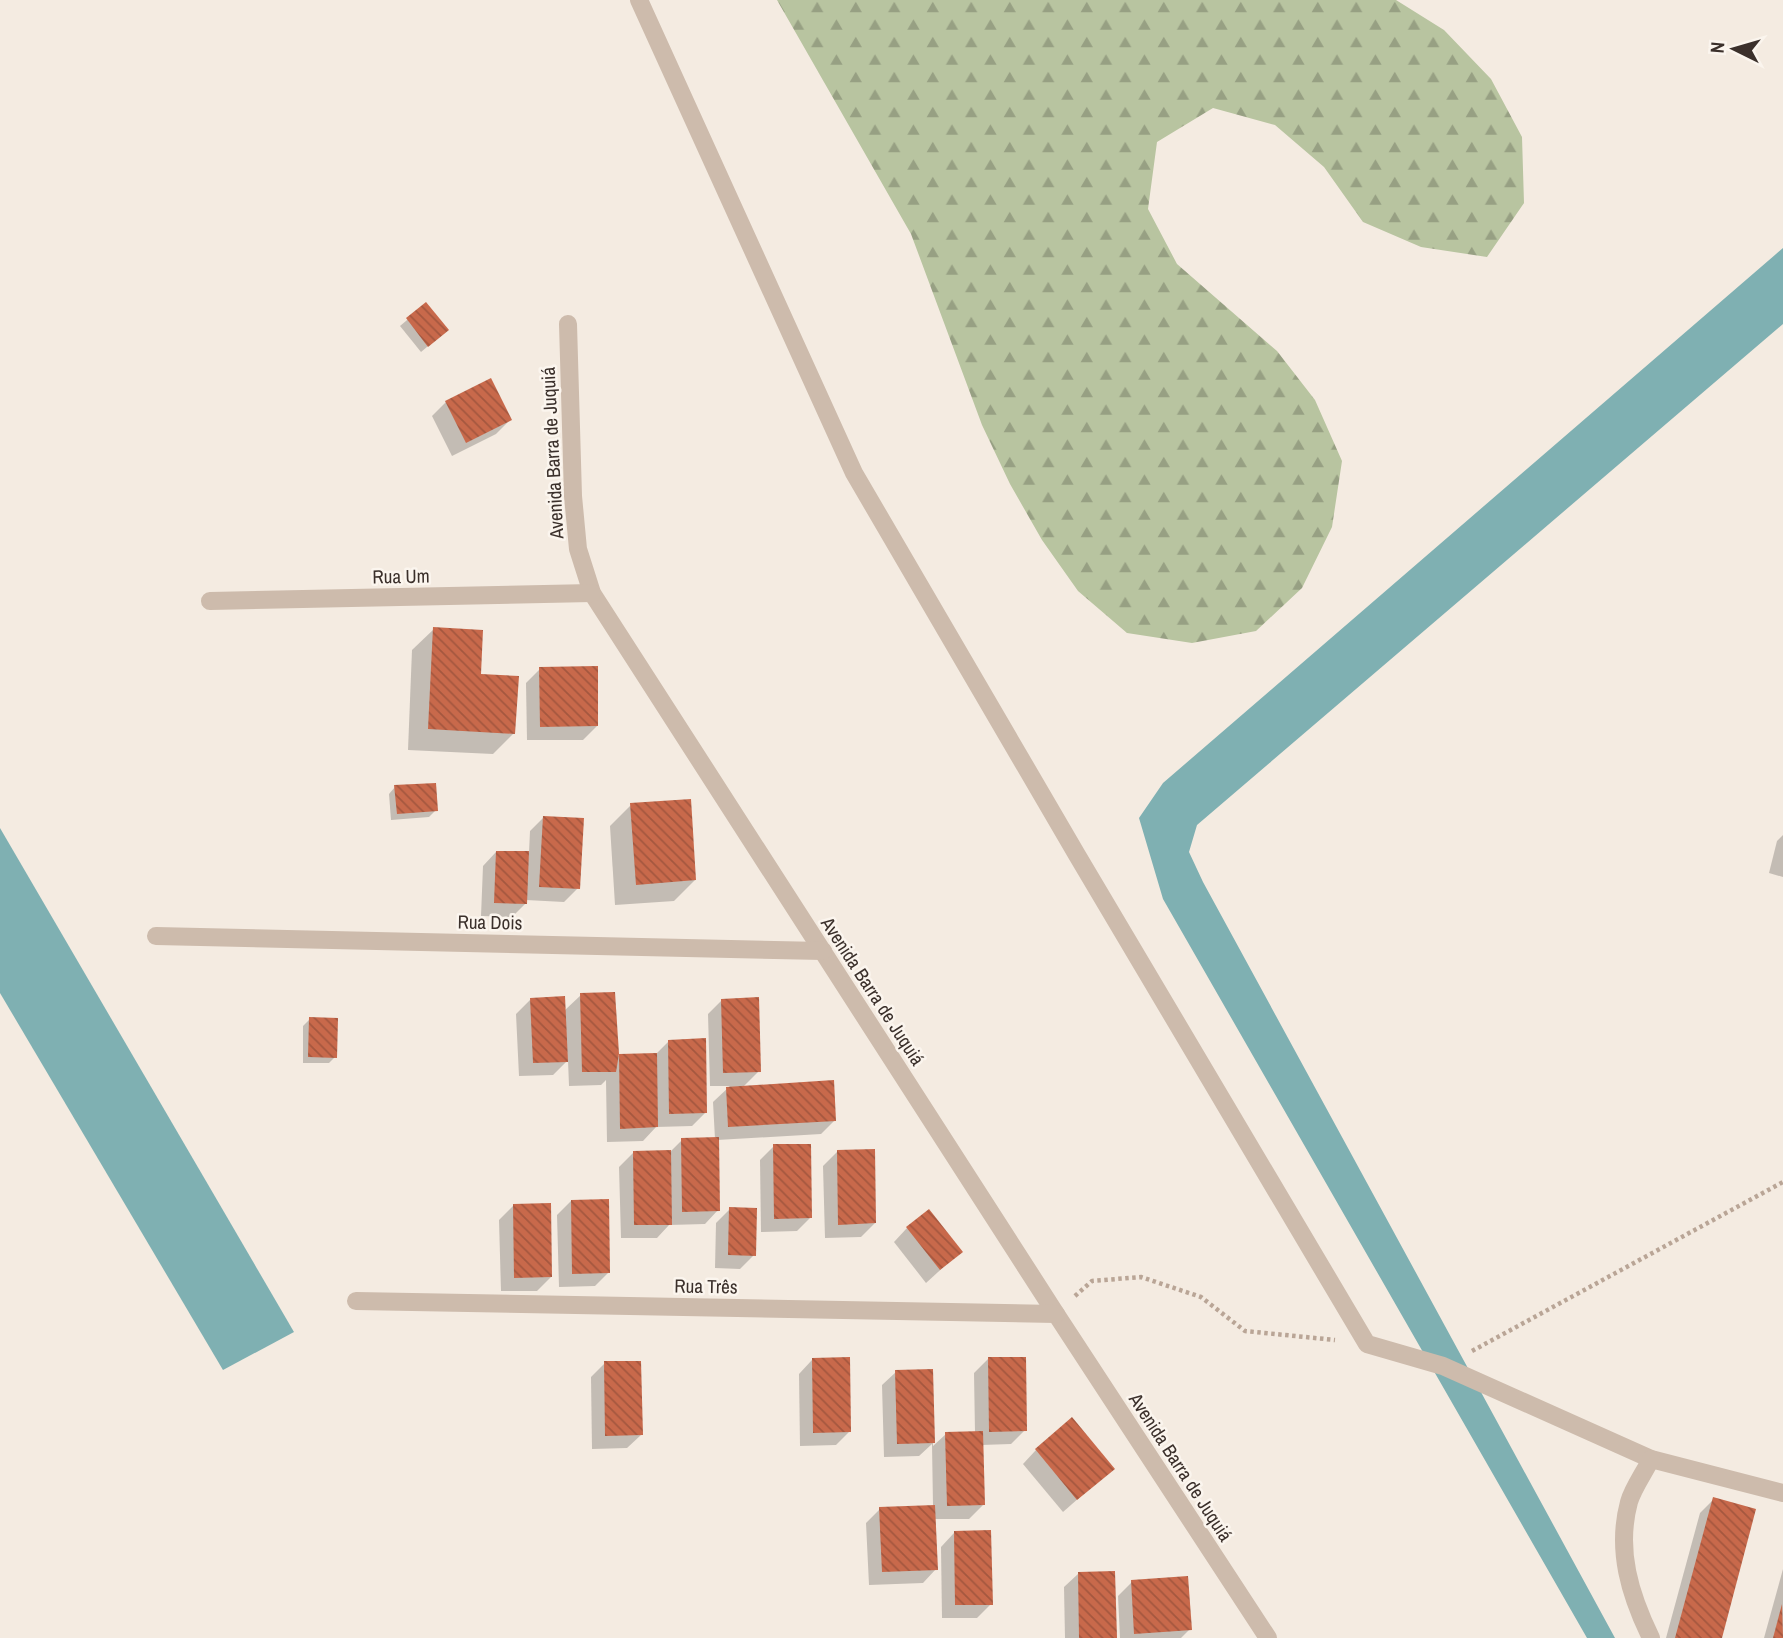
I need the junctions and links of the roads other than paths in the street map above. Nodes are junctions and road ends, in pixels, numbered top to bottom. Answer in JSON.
{"nodes":[{"id":1,"x":639,"y":0,"type":"edge"},
{"id":2,"x":568,"y":324,"type":"dead end"},
{"id":3,"x":593,"y":593,"type":"junction"},
{"id":4,"x":210,"y":601,"type":"dead end"},
{"id":5,"x":156,"y":936,"type":"dead end"},
{"id":6,"x":823,"y":951,"type":"junction"},
{"id":7,"x":356,"y":1301,"type":"dead end"},
{"id":8,"x":1056,"y":1314,"type":"junction"},
{"id":9,"x":1651,"y":1459,"type":"junction"},
{"id":10,"x":1783,"y":1493,"type":"edge"},
{"id":11,"x":1268,"y":1638,"type":"edge"},
{"id":12,"x":1651,"y":1638,"type":"edge"}],
"edges":[{"from":1,"to":9,"type":"street"},
{"from":2,"to":3,"type":"street","name":"Avenida Barra de Juquiá"},
{"from":3,"to":4,"type":"street","name":"Rua Um"},
{"from":3,"to":6,"type":"street","name":"Avenida Barra de Juquiá"},
{"from":5,"to":6,"type":"street","name":"Rua Dois"},
{"from":6,"to":8,"type":"street","name":"Avenida Barra de Juquiá"},
{"from":7,"to":8,"type":"street","name":"Rua Três"},
{"from":8,"to":11,"type":"street","name":"Avenida Barra de Juquiá"},
{"from":9,"to":10,"type":"street"},
{"from":9,"to":12,"type":"street"}]}
